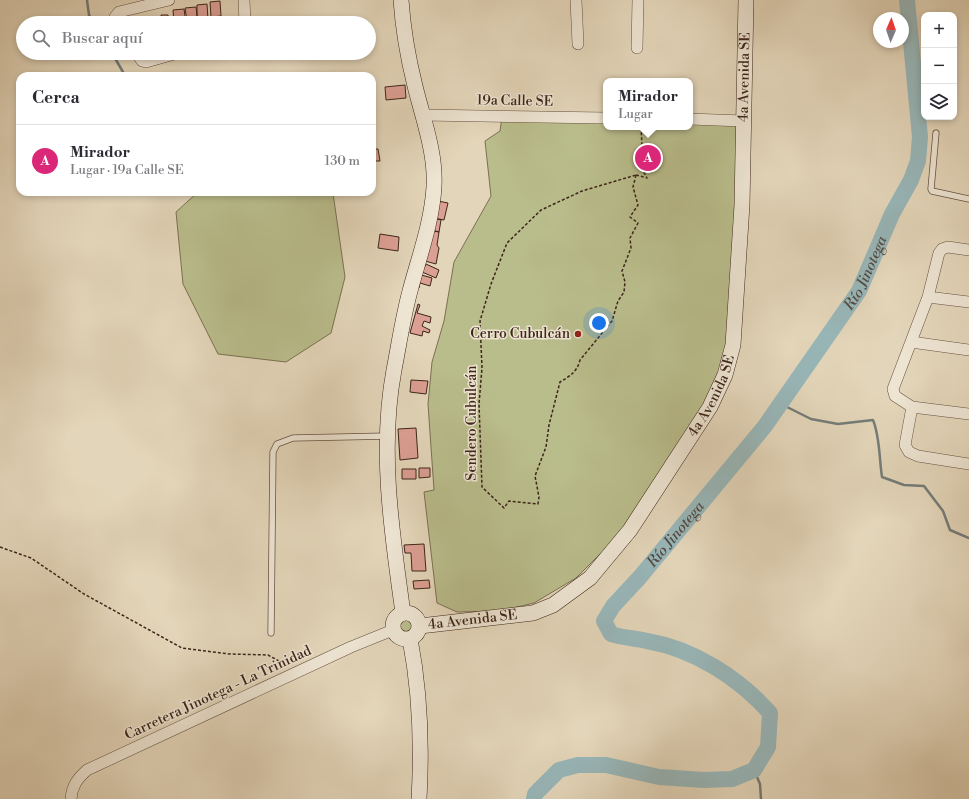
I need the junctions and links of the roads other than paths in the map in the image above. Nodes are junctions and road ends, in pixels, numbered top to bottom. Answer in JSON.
{"nodes":[{"id":1,"x":169,"y":0,"type":"edge"},
{"id":2,"x":244,"y":0,"type":"edge"},
{"id":3,"x":401,"y":0,"type":"edge"},
{"id":4,"x":576,"y":0,"type":"edge"},
{"id":5,"x":638,"y":0,"type":"edge"},
{"id":6,"x":746,"y":0,"type":"edge"},
{"id":7,"x":116,"y":16,"type":"edge"},
{"id":8,"x":245,"y":16,"type":"edge"},
{"id":9,"x":578,"y":44,"type":"dead end"},
{"id":10,"x":637,"y":48,"type":"dead end"},
{"id":11,"x":141,"y":60,"type":"edge"},
{"id":12,"x":153,"y":60,"type":"edge"},
{"id":13,"x":422,"y":115,"type":"junction"},
{"id":14,"x":603,"y":118,"type":"edge"},
{"id":15,"x":693,"y":119,"type":"edge"},
{"id":16,"x":743,"y":121,"type":"junction"},
{"id":17,"x":936,"y":133,"type":"dead end"},
{"id":18,"x":969,"y":199,"type":"edge"},
{"id":19,"x":969,"y":250,"type":"edge"},
{"id":20,"x":928,"y":297,"type":"junction"},
{"id":21,"x":969,"y":302,"type":"edge"},
{"id":22,"x":911,"y":342,"type":"junction"},
{"id":23,"x":969,"y":350,"type":"edge"},
{"id":24,"x":912,"y":407,"type":"junction"},
{"id":25,"x":969,"y":414,"type":"edge"},
{"id":26,"x":388,"y":436,"type":"junction"},
{"id":27,"x":969,"y":464,"type":"edge"},
{"id":28,"x":403,"y":613,"type":"junction"},
{"id":29,"x":420,"y":626,"type":"junction"},
{"id":30,"x":393,"y":630,"type":"junction"},
{"id":31,"x":271,"y":633,"type":"dead end"},
{"id":32,"x":410,"y":639,"type":"junction"},
{"id":33,"x":71,"y":799,"type":"edge"},
{"id":34,"x":419,"y":799,"type":"edge"}],
"edges":[{"from":1,"to":7,"type":"street"},
{"from":2,"to":8,"type":"street"},
{"from":3,"to":13,"type":"main road"},
{"from":4,"to":9,"type":"street"},
{"from":5,"to":10,"type":"street"},
{"from":6,"to":16,"type":"main road","name":"4a Avenida SE"},
{"from":11,"to":12,"type":"street"},
{"from":13,"to":14,"type":"street","name":"19a Calle SE"},
{"from":13,"to":26,"type":"main road"},
{"from":15,"to":16,"type":"street"},
{"from":16,"to":29,"type":"main road","name":"4a Avenida SE"},
{"from":17,"to":18,"type":"lane"},
{"from":19,"to":20,"type":"street"},
{"from":20,"to":21,"type":"street"},
{"from":20,"to":22,"type":"street"},
{"from":22,"to":23,"type":"street"},
{"from":22,"to":24,"type":"street"},
{"from":24,"to":25,"type":"street"},
{"from":24,"to":27,"type":"street"},
{"from":26,"to":28,"type":"main road"},
{"from":26,"to":31,"type":"lane"},
{"from":28,"to":29,"type":"main road"},
{"from":28,"to":30,"type":"main road"},
{"from":29,"to":32,"type":"main road"},
{"from":30,"to":32,"type":"main road"},
{"from":30,"to":33,"type":"street","name":"Carretera Jinotega - La Trinidad"},
{"from":32,"to":34,"type":"main road"}]}
